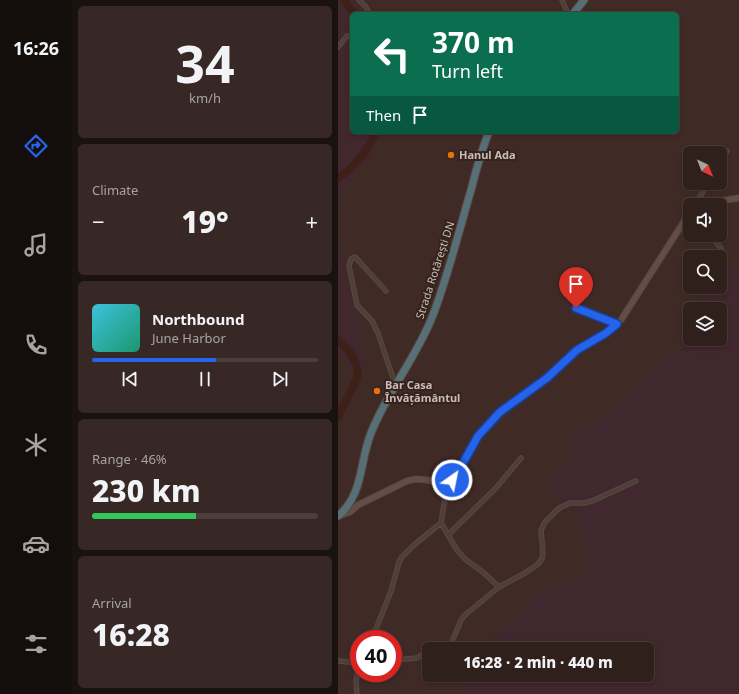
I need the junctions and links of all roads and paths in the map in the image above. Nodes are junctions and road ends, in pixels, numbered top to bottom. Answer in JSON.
{"nodes":[{"id":1,"x":359,"y":0,"type":"edge"},
{"id":2,"x":562,"y":0,"type":"edge"},
{"id":3,"x":584,"y":0,"type":"edge"},
{"id":4,"x":369,"y":12,"type":"edge"},
{"id":5,"x":567,"y":12,"type":"edge"},
{"id":6,"x":576,"y":12,"type":"edge"},
{"id":7,"x":347,"y":36,"type":"dead end"},
{"id":8,"x":338,"y":47,"type":"edge"},
{"id":9,"x":487,"y":134,"type":"edge"},
{"id":10,"x":739,"y":198,"type":"edge"},
{"id":11,"x":727,"y":200,"type":"edge"},
{"id":12,"x":683,"y":224,"type":"edge"},
{"id":13,"x":386,"y":291,"type":"dead end"},
{"id":14,"x":576,"y":308,"type":"dead end"},
{"id":15,"x":617,"y":324,"type":"junction"},
{"id":16,"x":396,"y":386,"type":"junction"},
{"id":17,"x":521,"y":458,"type":"dead end"},
{"id":18,"x":636,"y":481,"type":"dead end"},
{"id":19,"x":444,"y":483,"type":"junction"},
{"id":20,"x":355,"y":495,"type":"junction"},
{"id":21,"x":358,"y":505,"type":"junction"},
{"id":22,"x":338,"y":516,"type":"edge"},
{"id":23,"x":441,"y":523,"type":"junction"},
{"id":24,"x":448,"y":535,"type":"junction"},
{"id":25,"x":499,"y":587,"type":"junction"},
{"id":26,"x":376,"y":630,"type":"edge"},
{"id":27,"x":452,"y":642,"type":"edge"},
{"id":28,"x":422,"y":655,"type":"edge"},
{"id":29,"x":402,"y":659,"type":"edge"},
{"id":30,"x":338,"y":660,"type":"edge"},
{"id":31,"x":350,"y":662,"type":"edge"},
{"id":32,"x":356,"y":682,"type":"edge"},
{"id":33,"x":357,"y":694,"type":"edge"}],
"edges":[{"from":1,"to":4,"type":"street"},
{"from":2,"to":5,"type":"street"},
{"from":3,"to":6,"type":"highway"},
{"from":7,"to":8,"type":"street"},
{"from":9,"to":16,"type":"highway","name":"Strada Rotărești DN"},
{"from":10,"to":11,"type":"street"},
{"from":12,"to":15,"type":"street"},
{"from":13,"to":16,"type":"street"},
{"from":14,"to":15,"type":"street"},
{"from":15,"to":19,"type":"street"},
{"from":16,"to":20,"type":"highway","name":"Strada Rotărești DN"},
{"from":17,"to":24,"type":"street"},
{"from":18,"to":25,"type":"street"},
{"from":19,"to":21,"type":"street"},
{"from":19,"to":23,"type":"street"},
{"from":20,"to":21,"type":"street"},
{"from":20,"to":22,"type":"highway","name":"Strada Rotărești DN"},
{"from":21,"to":22,"type":"street"},
{"from":23,"to":24,"type":"street"},
{"from":23,"to":26,"type":"street"},
{"from":24,"to":25,"type":"street"},
{"from":25,"to":27,"type":"street"},
{"from":28,"to":29,"type":"street"},
{"from":30,"to":31,"type":"street"},
{"from":32,"to":33,"type":"street"}]}
